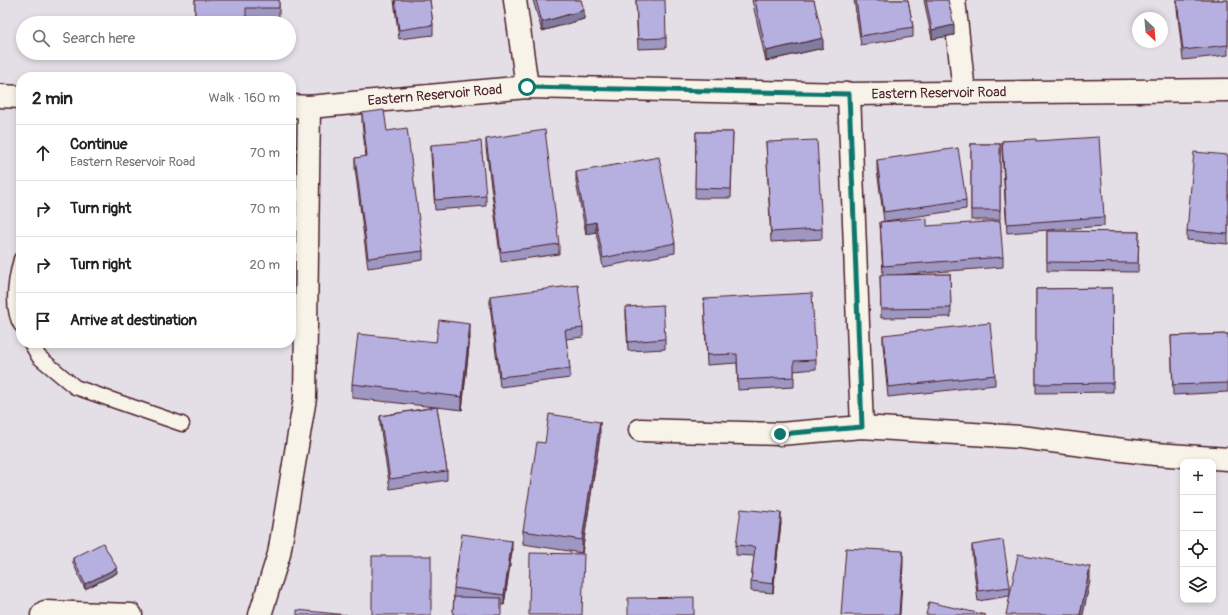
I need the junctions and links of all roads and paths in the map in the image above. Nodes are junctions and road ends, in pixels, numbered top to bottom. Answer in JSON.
{"nodes":[{"id":1,"x":515,"y":0,"type":"edge"},
{"id":2,"x":954,"y":0,"type":"edge"},
{"id":3,"x":527,"y":87,"type":"junction"},
{"id":4,"x":1228,"y":90,"type":"edge"},
{"id":5,"x":964,"y":92,"type":"junction"},
{"id":6,"x":849,"y":94,"type":"junction"},
{"id":7,"x":0,"y":96,"type":"edge"},
{"id":8,"x":16,"y":97,"type":"edge"},
{"id":9,"x":300,"y":106,"type":"edge"},
{"id":10,"x":16,"y":276,"type":"edge"},
{"id":11,"x":16,"y":298,"type":"edge"},
{"id":12,"x":34,"y":348,"type":"edge"},
{"id":13,"x":182,"y":424,"type":"dead end"},
{"id":14,"x":862,"y":427,"type":"junction"},
{"id":15,"x":640,"y":430,"type":"dead end"},
{"id":16,"x":1228,"y":460,"type":"edge"},
{"id":17,"x":42,"y":615,"type":"edge"},
{"id":18,"x":131,"y":615,"type":"edge"},
{"id":19,"x":260,"y":615,"type":"edge"}],
"edges":[{"from":1,"to":3,"type":"street"},
{"from":2,"to":5,"type":"street"},
{"from":3,"to":6,"type":"street","name":"Eastern Reservoir Road"},
{"from":3,"to":9,"type":"street","name":"Eastern Reservoir Road"},
{"from":4,"to":5,"type":"street","name":"Eastern Reservoir Road"},
{"from":5,"to":6,"type":"street","name":"Eastern Reservoir Road"},
{"from":6,"to":14,"type":"street"},
{"from":7,"to":8,"type":"street"},
{"from":9,"to":19,"type":"street"},
{"from":10,"to":11,"type":"lane"},
{"from":12,"to":13,"type":"lane"},
{"from":14,"to":15,"type":"street"},
{"from":14,"to":16,"type":"street"},
{"from":17,"to":18,"type":"street"}]}
